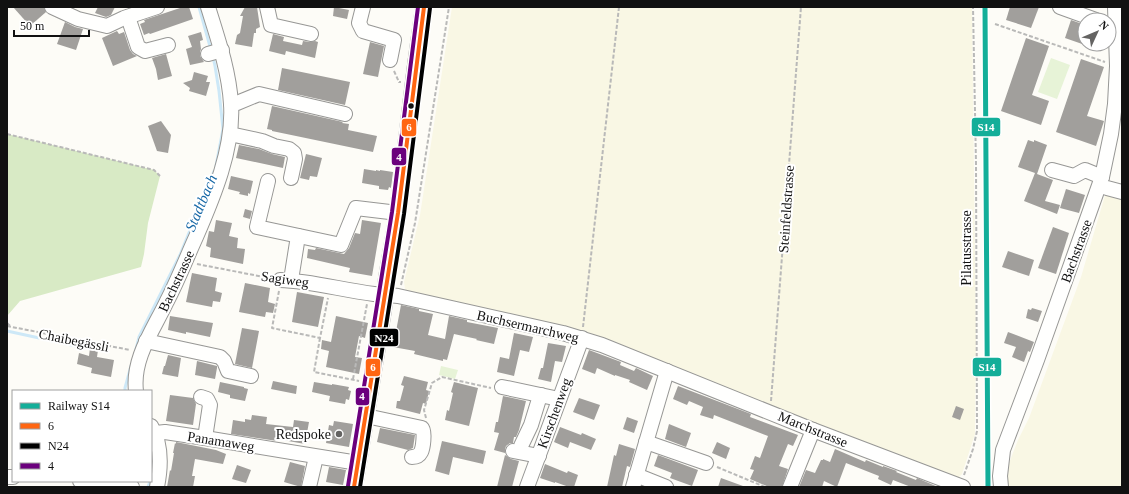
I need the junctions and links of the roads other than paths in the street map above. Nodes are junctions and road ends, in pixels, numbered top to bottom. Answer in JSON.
{"nodes":[{"id":1,"x":52,"y":7,"type":"edge"},
{"id":2,"x":157,"y":7,"type":"edge"},
{"id":3,"x":208,"y":7,"type":"edge"},
{"id":4,"x":267,"y":7,"type":"edge"},
{"id":5,"x":363,"y":7,"type":"edge"},
{"id":6,"x":424,"y":7,"type":"edge"},
{"id":7,"x":1060,"y":7,"type":"edge"},
{"id":8,"x":1077,"y":13,"type":"edge"},
{"id":9,"x":128,"y":17,"type":"junction"},
{"id":10,"x":311,"y":34,"type":"dead end"},
{"id":11,"x":168,"y":45,"type":"dead end"},
{"id":12,"x":1115,"y":52,"type":"edge"},
{"id":13,"x":390,"y":60,"type":"road end"},
{"id":14,"x":231,"y":104,"type":"junction"},
{"id":15,"x":345,"y":114,"type":"dead end"},
{"id":16,"x":230,"y":134,"type":"junction"},
{"id":17,"x":1052,"y":170,"type":"dead end"},
{"id":18,"x":291,"y":178,"type":"dead end"},
{"id":19,"x":268,"y":181,"type":"dead end"},
{"id":20,"x":1104,"y":182,"type":"junction"},
{"id":21,"x":1122,"y":192,"type":"edge"},
{"id":22,"x":398,"y":213,"type":"junction"},
{"id":23,"x":298,"y":236,"type":"junction"},
{"id":24,"x":384,"y":294,"type":"junction"},
{"id":25,"x":582,"y":338,"type":"junction"},
{"id":26,"x":139,"y":349,"type":"junction"},
{"id":27,"x":667,"y":371,"type":"junction"},
{"id":28,"x":251,"y":376,"type":"dead end"},
{"id":29,"x":498,"y":388,"type":"road end"},
{"id":30,"x":136,"y":390,"type":"edge"},
{"id":31,"x":541,"y":395,"type":"junction"},
{"id":32,"x":201,"y":396,"type":"dead end"},
{"id":33,"x":559,"y":399,"type":"junction"},
{"id":34,"x":366,"y":416,"type":"junction"},
{"id":35,"x":153,"y":429,"type":"edge"},
{"id":36,"x":813,"y":430,"type":"junction"},
{"id":37,"x":205,"y":438,"type":"junction"},
{"id":38,"x":646,"y":442,"type":"junction"},
{"id":39,"x":539,"y":456,"type":"junction"},
{"id":40,"x":316,"y":457,"type":"junction"},
{"id":41,"x":412,"y":458,"type":"dead end"},
{"id":42,"x":358,"y":463,"type":"junction"},
{"id":43,"x":706,"y":463,"type":"road end"},
{"id":44,"x":635,"y":481,"type":"edge"},
{"id":45,"x":89,"y":482,"type":"edge"},
{"id":46,"x":961,"y":486,"type":"edge"},
{"id":47,"x":132,"y":487,"type":"edge"},
{"id":48,"x":157,"y":487,"type":"edge"},
{"id":49,"x":309,"y":487,"type":"edge"},
{"id":50,"x":354,"y":487,"type":"edge"},
{"id":51,"x":528,"y":487,"type":"edge"},
{"id":52,"x":666,"y":487,"type":"edge"},
{"id":53,"x":790,"y":487,"type":"edge"},
{"id":54,"x":1001,"y":487,"type":"edge"}],
"edges":[{"from":1,"to":9,"type":"street"},
{"from":2,"to":9,"type":"street"},
{"from":3,"to":14,"type":"street","name":"Bachstrasse"},
{"from":4,"to":10,"type":"street"},
{"from":5,"to":13,"type":"street"},
{"from":6,"to":22,"type":"main road"},
{"from":7,"to":8,"type":"street"},
{"from":9,"to":11,"type":"street"},
{"from":12,"to":20,"type":"street","name":"Bachstrasse"},
{"from":14,"to":15,"type":"street"},
{"from":14,"to":16,"type":"street","name":"Bachstrasse"},
{"from":16,"to":18,"type":"street"},
{"from":16,"to":26,"type":"street","name":"Bachstrasse"},
{"from":17,"to":20,"type":"street"},
{"from":19,"to":23,"type":"street"},
{"from":20,"to":21,"type":"street"},
{"from":20,"to":54,"type":"street","name":"Bachstrasse"},
{"from":22,"to":23,"type":"street"},
{"from":22,"to":24,"type":"main road"},
{"from":23,"to":24,"type":"street","name":"Sagiweg"},
{"from":24,"to":25,"type":"street","name":"Buchsermarchweg"},
{"from":24,"to":34,"type":"main road"},
{"from":25,"to":27,"type":"street","name":"Buchsermarchweg"},
{"from":25,"to":33,"type":"street","name":"Kirschenweg"},
{"from":26,"to":28,"type":"street"},
{"from":26,"to":30,"type":"street","name":"Bachstrasse"},
{"from":27,"to":36,"type":"street","name":"Marchstrasse"},
{"from":27,"to":38,"type":"street"},
{"from":29,"to":31,"type":"street"},
{"from":31,"to":33,"type":"street"},
{"from":31,"to":39,"type":"street"},
{"from":32,"to":37,"type":"street"},
{"from":33,"to":39,"type":"street","name":"Kirschenweg"},
{"from":34,"to":41,"type":"street"},
{"from":34,"to":42,"type":"main road"},
{"from":35,"to":37,"type":"street","name":"Panamaweg"},
{"from":35,"to":48,"type":"street"},
{"from":36,"to":46,"type":"street","name":"Marchstrasse"},
{"from":36,"to":53,"type":"street"},
{"from":37,"to":40,"type":"street","name":"Panamaweg"},
{"from":38,"to":43,"type":"street"},
{"from":38,"to":44,"type":"street"},
{"from":39,"to":51,"type":"street","name":"Kirschenweg"},
{"from":40,"to":42,"type":"street","name":"Panamaweg"},
{"from":40,"to":49,"type":"street"},
{"from":42,"to":50,"type":"main road"},
{"from":44,"to":52,"type":"street"},
{"from":45,"to":47,"type":"street"}]}
